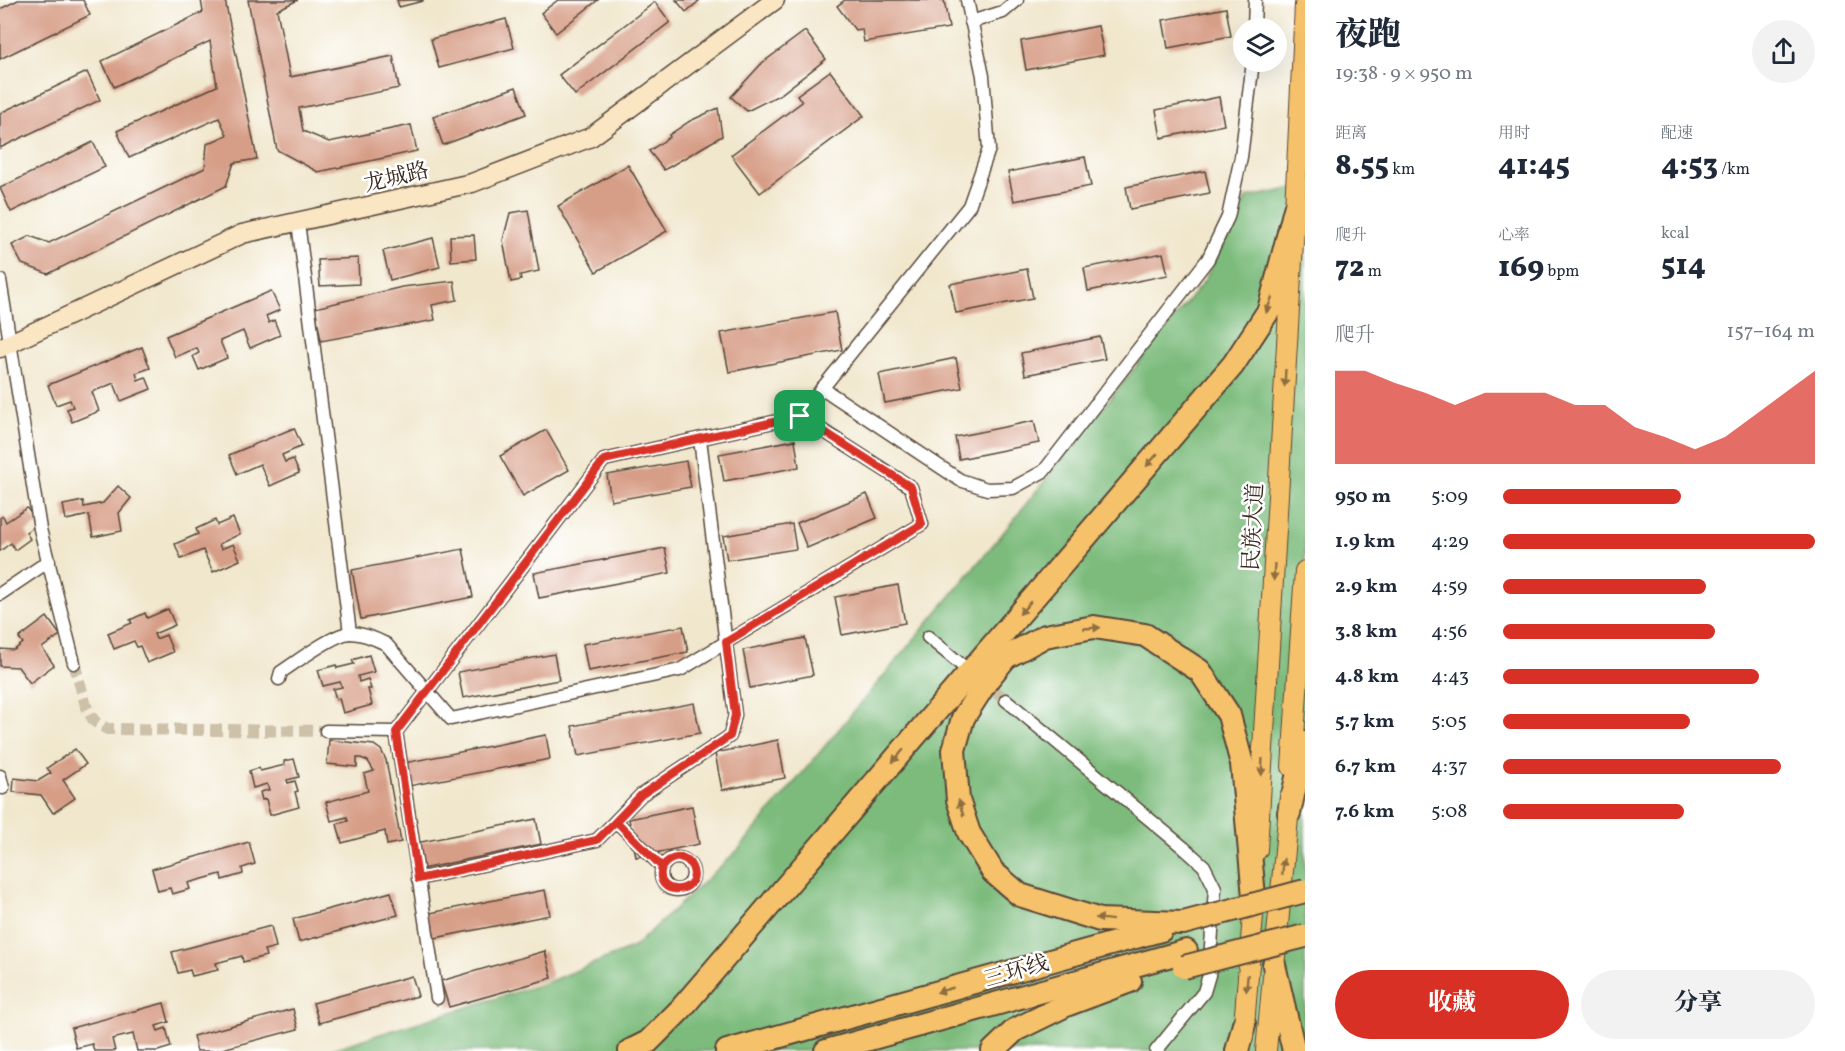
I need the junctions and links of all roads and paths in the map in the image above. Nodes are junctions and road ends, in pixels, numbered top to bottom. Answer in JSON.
{"nodes":[{"id":1,"x":757,"y":0,"type":"edge"},
{"id":2,"x":775,"y":0,"type":"edge"},
{"id":3,"x":967,"y":0,"type":"edge"},
{"id":4,"x":1017,"y":0,"type":"edge"},
{"id":5,"x":1255,"y":0,"type":"edge"},
{"id":6,"x":1305,"y":5,"type":"edge"},
{"id":7,"x":1254,"y":18,"type":"edge"},
{"id":8,"x":971,"y":22,"type":"junction"},
{"id":9,"x":1252,"y":72,"type":"edge"},
{"id":10,"x":1295,"y":208,"type":"junction"},
{"id":11,"x":298,"y":222,"type":"junction"},
{"id":12,"x":0,"y":280,"type":"edge"},
{"id":13,"x":5,"y":338,"type":"edge"},
{"id":14,"x":822,"y":388,"type":"junction"},
{"id":15,"x":800,"y":416,"type":"junction"},
{"id":16,"x":700,"y":439,"type":"junction"},
{"id":17,"x":48,"y":561,"type":"junction"},
{"id":18,"x":1305,"y":571,"type":"edge"},
{"id":19,"x":0,"y":594,"type":"edge"},
{"id":20,"x":350,"y":633,"type":"junction"},
{"id":21,"x":928,"y":637,"type":"dead end"},
{"id":22,"x":726,"y":642,"type":"junction"},
{"id":23,"x":74,"y":663,"type":"tunnel mouth"},
{"id":24,"x":964,"y":667,"type":"dead end"},
{"id":25,"x":279,"y":679,"type":"dead end"},
{"id":26,"x":426,"y":692,"type":"junction"},
{"id":27,"x":1006,"y":700,"type":"tunnel mouth"},
{"id":28,"x":326,"y":731,"type":"tunnel mouth"},
{"id":29,"x":396,"y":732,"type":"junction"},
{"id":30,"x":1305,"y":742,"type":"edge"},
{"id":31,"x":1288,"y":813,"type":"junction"},
{"id":32,"x":616,"y":821,"type":"junction"},
{"id":33,"x":662,"y":867,"type":"dead end"},
{"id":34,"x":418,"y":879,"type":"junction"},
{"id":35,"x":1305,"y":891,"type":"edge"},
{"id":36,"x":1254,"y":897,"type":"junction"},
{"id":37,"x":1305,"y":921,"type":"edge"},
{"id":38,"x":1183,"y":924,"type":"junction"},
{"id":39,"x":1305,"y":936,"type":"edge"},
{"id":40,"x":1185,"y":959,"type":"junction"},
{"id":41,"x":1274,"y":965,"type":"junction"},
{"id":42,"x":1130,"y":981,"type":"junction"},
{"id":43,"x":437,"y":998,"type":"dead end"},
{"id":44,"x":1244,"y":1024,"type":"joint"},
{"id":45,"x":630,"y":1051,"type":"edge"},
{"id":46,"x":726,"y":1051,"type":"edge"},
{"id":47,"x":826,"y":1051,"type":"edge"},
{"id":48,"x":878,"y":1051,"type":"edge"},
{"id":49,"x":993,"y":1051,"type":"edge"},
{"id":50,"x":1156,"y":1051,"type":"edge"},
{"id":51,"x":1239,"y":1051,"type":"edge"},
{"id":52,"x":1266,"y":1051,"type":"edge"},
{"id":53,"x":1294,"y":1051,"type":"edge"}],
"edges":[{"from":1,"to":13,"type":"street","name":"龙城路"},
{"from":2,"to":11,"type":"street","name":"龙城路"},
{"from":3,"to":8,"type":"street"},
{"from":4,"to":8,"type":"street"},
{"from":5,"to":7,"type":"street"},
{"from":6,"to":10,"type":"main road","name":"民族大道"},
{"from":8,"to":14,"type":"street"},
{"from":9,"to":14,"type":"street"},
{"from":10,"to":36,"type":"main road","name":"民族大道","one_way":true},
{"from":10,"to":45,"type":"highway","one_way":true},
{"from":11,"to":13,"type":"street","name":"龙城路"},
{"from":11,"to":20,"type":"street"},
{"from":12,"to":13,"type":"street"},
{"from":13,"to":17,"type":"street"},
{"from":14,"to":15,"type":"street"},
{"from":15,"to":16,"type":"street"},
{"from":15,"to":22,"type":"street"},
{"from":16,"to":22,"type":"street"},
{"from":16,"to":26,"type":"street"},
{"from":17,"to":19,"type":"street"},
{"from":17,"to":23,"type":"street"},
{"from":18,"to":31,"type":"main road"},
{"from":20,"to":25,"type":"street"},
{"from":20,"to":26,"type":"street"},
{"from":21,"to":24,"type":"street"},
{"from":22,"to":26,"type":"street"},
{"from":22,"to":32,"type":"street"},
{"from":26,"to":29,"type":"street"},
{"from":27,"to":50,"type":"street"},
{"from":28,"to":29,"type":"street"},
{"from":29,"to":34,"type":"street"},
{"from":30,"to":31,"type":"highway"},
{"from":41,"to":31,"type":"main road","one_way":true},
{"from":32,"to":33,"type":"street"},
{"from":32,"to":34,"type":"street"},
{"from":34,"to":43,"type":"street"},
{"from":35,"to":38,"type":"highway","name":"三环线","bridge":true},
{"from":38,"to":36,"type":"highway","one_way":true},
{"from":36,"to":44,"type":"main road","name":"民族大道","one_way":true},
{"from":37,"to":40,"type":"highway","name":"三环线"},
{"from":38,"to":46,"type":"highway","name":"三环线","one_way":true},
{"from":39,"to":40,"type":"highway","bridge":true},
{"from":40,"to":42,"type":"highway"},
{"from":40,"to":47,"type":"highway","name":"三环线"},
{"from":41,"to":52,"type":"main road"},
{"from":41,"to":53,"type":"highway"},
{"from":42,"to":48,"type":"highway"},
{"from":42,"to":49,"type":"highway"},
{"from":44,"to":51,"type":"highway"}]}
